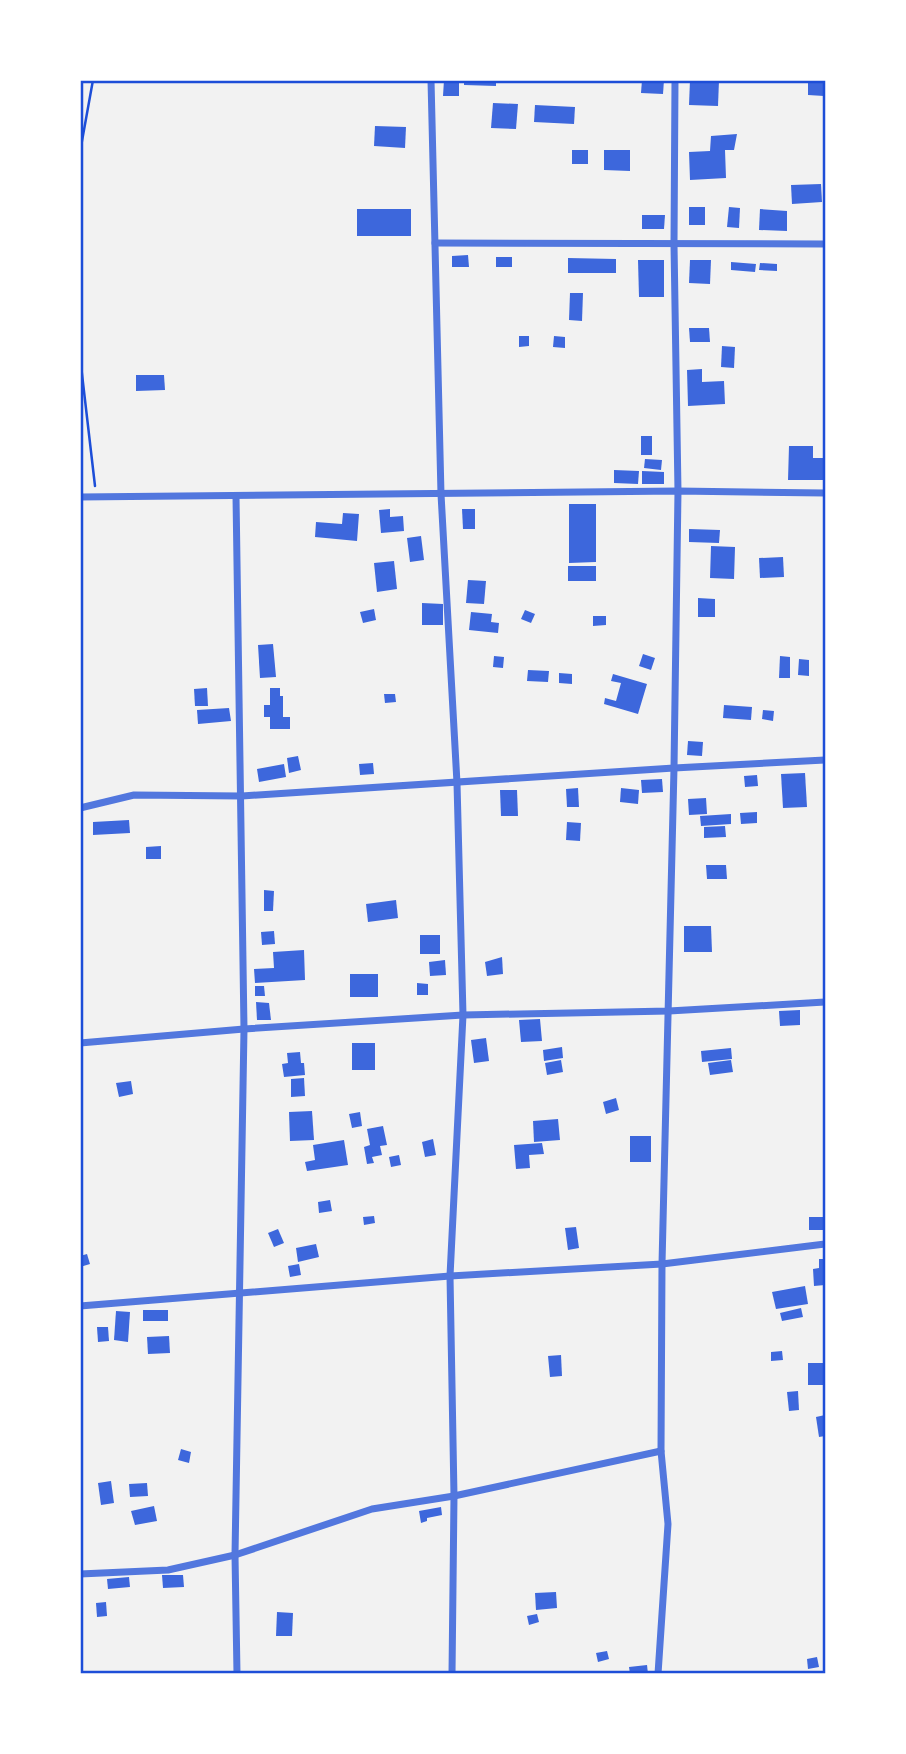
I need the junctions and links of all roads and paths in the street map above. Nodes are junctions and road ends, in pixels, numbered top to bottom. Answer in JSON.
{"nodes":[{"id":1,"x":93,"y":80,"type":"edge"},
{"id":2,"x":431,"y":80,"type":"edge"},
{"id":3,"x":675,"y":80,"type":"edge"},
{"id":4,"x":80,"y":152,"type":"edge"},
{"id":5,"x":435,"y":243,"type":"junction"},
{"id":6,"x":674,"y":244,"type":"junction"},
{"id":7,"x":825,"y":244,"type":"edge"},
{"id":8,"x":80,"y":356,"type":"edge"},
{"id":9,"x":677,"y":491,"type":"junction"},
{"id":10,"x":825,"y":493,"type":"edge"},
{"id":11,"x":441,"y":494,"type":"junction"},
{"id":12,"x":96,"y":496,"type":"junction"},
{"id":13,"x":236,"y":496,"type":"junction"},
{"id":14,"x":80,"y":497,"type":"edge"},
{"id":15,"x":825,"y":760,"type":"edge"},
{"id":16,"x":674,"y":768,"type":"junction"},
{"id":17,"x":457,"y":783,"type":"junction"},
{"id":18,"x":242,"y":796,"type":"junction"},
{"id":19,"x":80,"y":808,"type":"edge"},
{"id":20,"x":825,"y":1002,"type":"edge"},
{"id":21,"x":669,"y":1011,"type":"junction"},
{"id":22,"x":463,"y":1015,"type":"junction"},
{"id":23,"x":244,"y":1029,"type":"junction"},
{"id":24,"x":80,"y":1043,"type":"edge"},
{"id":25,"x":825,"y":1244,"type":"edge"},
{"id":26,"x":662,"y":1264,"type":"junction"},
{"id":27,"x":450,"y":1276,"type":"junction"},
{"id":28,"x":241,"y":1293,"type":"junction"},
{"id":29,"x":80,"y":1306,"type":"edge"},
{"id":30,"x":661,"y":1451,"type":"junction"},
{"id":31,"x":454,"y":1496,"type":"junction"},
{"id":32,"x":235,"y":1555,"type":"junction"},
{"id":33,"x":80,"y":1574,"type":"edge"},
{"id":34,"x":237,"y":1674,"type":"edge"},
{"id":35,"x":453,"y":1674,"type":"edge"},
{"id":36,"x":658,"y":1674,"type":"edge"}],
"edges":[{"from":1,"to":4,"type":"path"},
{"from":2,"to":5,"type":"street"},
{"from":3,"to":6,"type":"street"},
{"from":5,"to":6,"type":"street"},
{"from":5,"to":11,"type":"street"},
{"from":6,"to":7,"type":"street"},
{"from":6,"to":9,"type":"street"},
{"from":8,"to":12,"type":"path"},
{"from":9,"to":10,"type":"street"},
{"from":9,"to":11,"type":"street"},
{"from":9,"to":16,"type":"street"},
{"from":11,"to":13,"type":"street"},
{"from":11,"to":17,"type":"street"},
{"from":12,"to":13,"type":"street"},
{"from":12,"to":14,"type":"street"},
{"from":13,"to":18,"type":"street"},
{"from":15,"to":16,"type":"street"},
{"from":16,"to":17,"type":"street"},
{"from":16,"to":21,"type":"street"},
{"from":17,"to":18,"type":"street"},
{"from":17,"to":22,"type":"street"},
{"from":18,"to":19,"type":"street"},
{"from":18,"to":23,"type":"street"},
{"from":20,"to":21,"type":"street"},
{"from":21,"to":22,"type":"street"},
{"from":21,"to":26,"type":"street"},
{"from":22,"to":23,"type":"street"},
{"from":22,"to":27,"type":"street"},
{"from":23,"to":24,"type":"street"},
{"from":23,"to":28,"type":"street"},
{"from":25,"to":26,"type":"street"},
{"from":26,"to":27,"type":"street"},
{"from":26,"to":30,"type":"street"},
{"from":27,"to":28,"type":"street"},
{"from":27,"to":31,"type":"street"},
{"from":28,"to":29,"type":"street"},
{"from":28,"to":32,"type":"street"},
{"from":30,"to":31,"type":"street"},
{"from":30,"to":36,"type":"street"},
{"from":31,"to":32,"type":"street"},
{"from":31,"to":35,"type":"street"},
{"from":32,"to":33,"type":"street"},
{"from":32,"to":34,"type":"street"}]}
